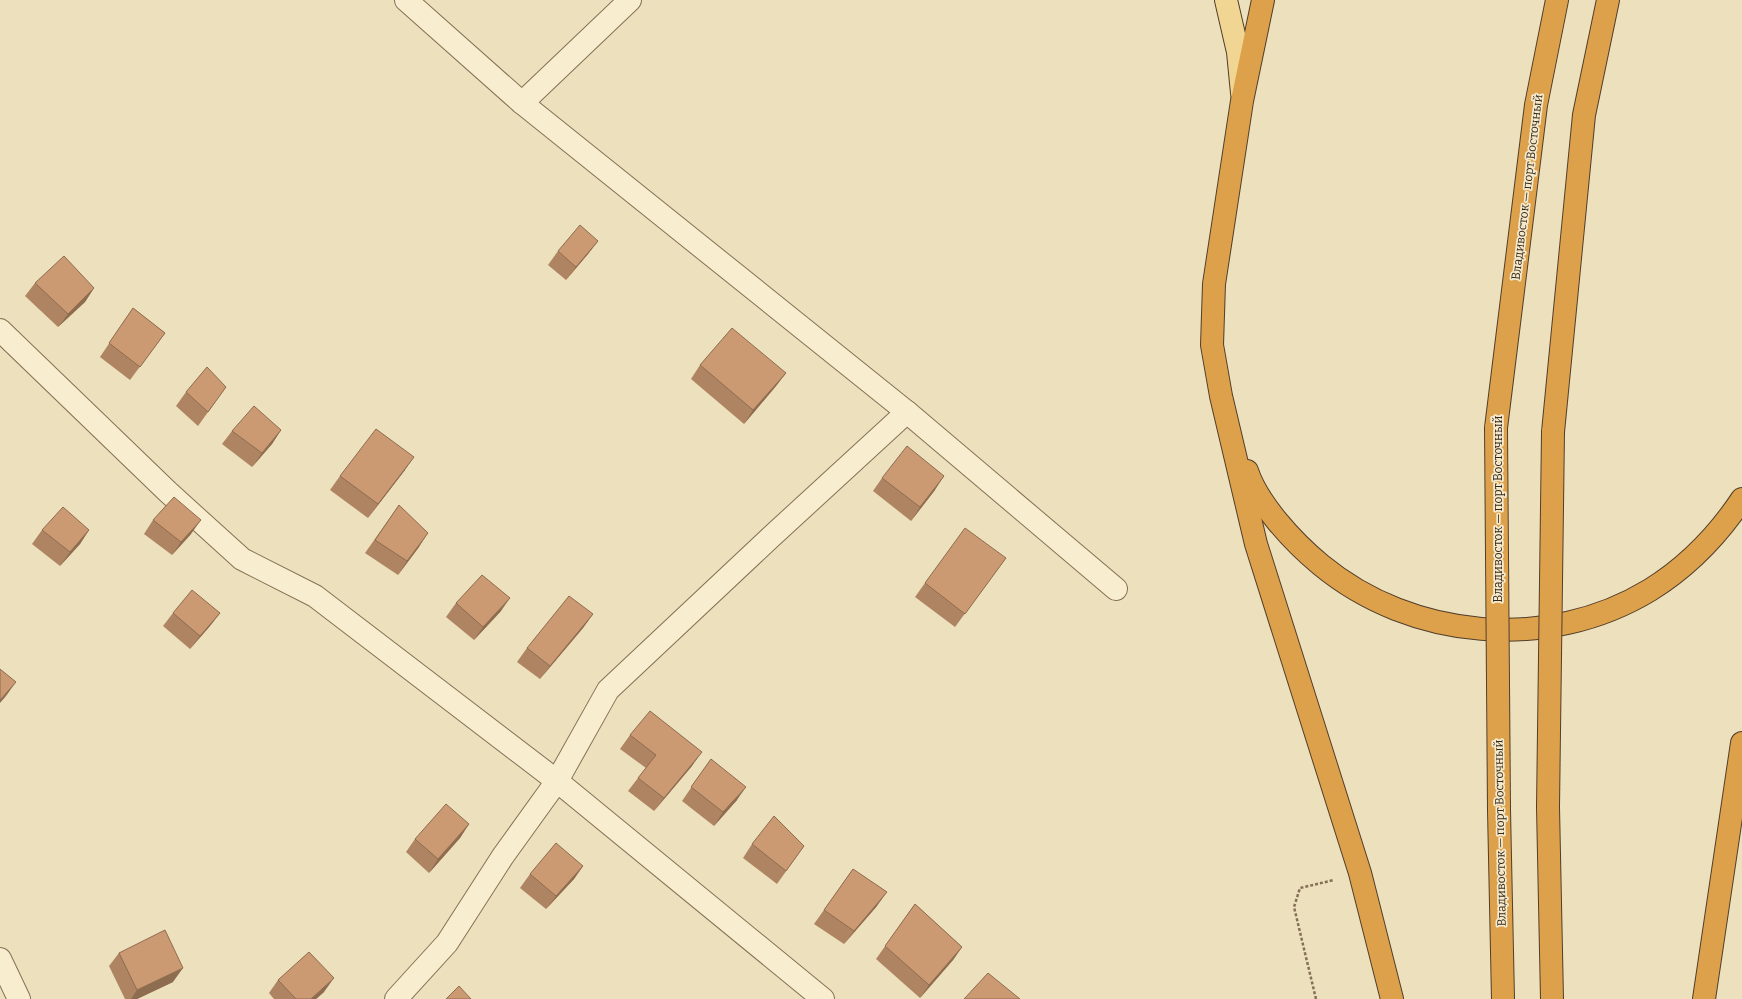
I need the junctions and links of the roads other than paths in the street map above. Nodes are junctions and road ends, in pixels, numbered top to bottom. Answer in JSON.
{"nodes":[{"id":1,"x":406,"y":0,"type":"edge"},
{"id":2,"x":630,"y":0,"type":"edge"},
{"id":3,"x":1226,"y":0,"type":"edge"},
{"id":4,"x":1263,"y":0,"type":"edge"},
{"id":5,"x":1557,"y":0,"type":"edge"},
{"id":6,"x":1608,"y":0,"type":"edge"},
{"id":7,"x":1242,"y":101,"type":"junction"},
{"id":8,"x":522,"y":102,"type":"junction"},
{"id":9,"x":0,"y":330,"type":"edge"},
{"id":10,"x":1221,"y":396,"type":"junction"},
{"id":11,"x":907,"y":412,"type":"junction"},
{"id":12,"x":1742,"y":499,"type":"edge"},
{"id":13,"x":1116,"y":589,"type":"dead end"},
{"id":14,"x":1742,"y":743,"type":"edge"},
{"id":15,"x":557,"y":781,"type":"junction"},
{"id":16,"x":0,"y":959,"type":"edge"},
{"id":17,"x":19,"y":999,"type":"edge"},
{"id":18,"x":396,"y":999,"type":"edge"},
{"id":19,"x":823,"y":999,"type":"edge"},
{"id":20,"x":1392,"y":999,"type":"edge"},
{"id":21,"x":1503,"y":999,"type":"edge"},
{"id":22,"x":1552,"y":999,"type":"edge"},
{"id":23,"x":1704,"y":999,"type":"edge"}],
"edges":[{"from":1,"to":8,"type":"street"},
{"from":2,"to":8,"type":"street"},
{"from":3,"to":7,"type":"main road"},
{"from":4,"to":7,"type":"highway"},
{"from":5,"to":21,"type":"highway","name":"Владивосток — порт Восточный","bridge":true},
{"from":6,"to":22,"type":"highway","bridge":true},
{"from":7,"to":10,"type":"highway"},
{"from":8,"to":11,"type":"street"},
{"from":9,"to":15,"type":"street"},
{"from":10,"to":12,"type":"highway"},
{"from":10,"to":20,"type":"highway"},
{"from":11,"to":13,"type":"street"},
{"from":11,"to":15,"type":"street"},
{"from":14,"to":23,"type":"highway"},
{"from":15,"to":18,"type":"street"},
{"from":15,"to":19,"type":"street"},
{"from":16,"to":17,"type":"street"}]}
